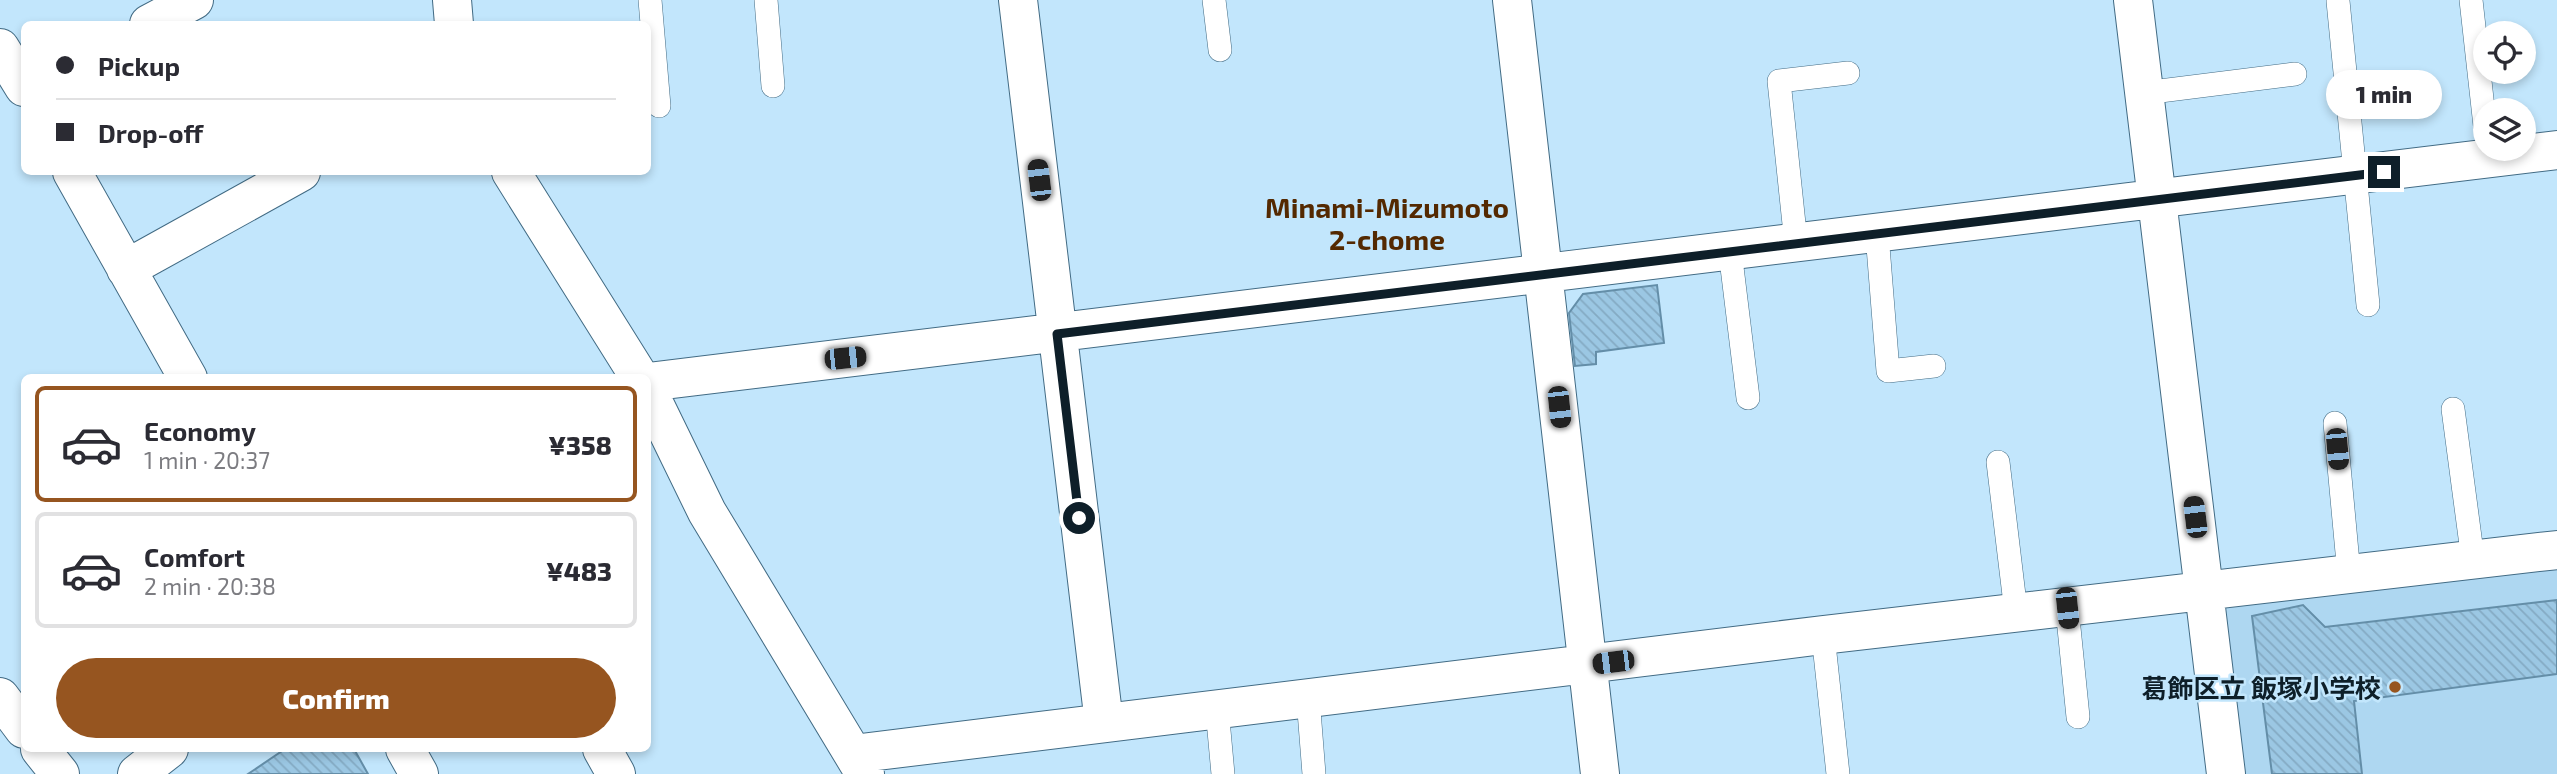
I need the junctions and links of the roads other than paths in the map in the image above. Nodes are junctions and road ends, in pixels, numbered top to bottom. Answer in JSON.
{"nodes":[{"id":1,"x":194,"y":0,"type":"edge"},
{"id":2,"x":452,"y":0,"type":"edge"},
{"id":3,"x":650,"y":0,"type":"edge"},
{"id":4,"x":766,"y":0,"type":"edge"},
{"id":5,"x":1018,"y":0,"type":"edge"},
{"id":6,"x":1214,"y":0,"type":"edge"},
{"id":7,"x":1511,"y":0,"type":"edge"},
{"id":8,"x":2133,"y":0,"type":"edge"},
{"id":9,"x":2471,"y":0,"type":"edge"},
{"id":10,"x":2338,"y":1,"type":"edge"},
{"id":11,"x":155,"y":21,"type":"edge"},
{"id":12,"x":454,"y":21,"type":"edge"},
{"id":13,"x":0,"y":48,"type":"edge"},
{"id":14,"x":1220,"y":50,"type":"dead end"},
{"id":15,"x":1848,"y":73,"type":"dead end"},
{"id":16,"x":2295,"y":74,"type":"dead end"},
{"id":17,"x":21,"y":85,"type":"edge"},
{"id":18,"x":773,"y":86,"type":"dead end"},
{"id":19,"x":21,"y":92,"type":"edge"},
{"id":20,"x":2144,"y":93,"type":"junction"},
{"id":21,"x":2482,"y":98,"type":"edge"},
{"id":22,"x":0,"y":105,"type":"edge"},
{"id":23,"x":659,"y":106,"type":"dead end"},
{"id":24,"x":2473,"y":147,"type":"edge"},
{"id":25,"x":2536,"y":148,"type":"edge"},
{"id":26,"x":2557,"y":150,"type":"edge"},
{"id":27,"x":74,"y":175,"type":"edge"},
{"id":28,"x":296,"y":175,"type":"edge"},
{"id":29,"x":514,"y":175,"type":"edge"},
{"id":30,"x":2358,"y":175,"type":"junction"},
{"id":31,"x":2156,"y":200,"type":"junction"},
{"id":32,"x":1877,"y":234,"type":"junction"},
{"id":33,"x":1796,"y":243,"type":"junction"},
{"id":34,"x":1730,"y":251,"type":"junction"},
{"id":35,"x":126,"y":269,"type":"junction"},
{"id":36,"x":1545,"y":275,"type":"junction"},
{"id":37,"x":2368,"y":305,"type":"dead end"},
{"id":38,"x":1057,"y":334,"type":"junction"},
{"id":39,"x":1934,"y":366,"type":"dead end"},
{"id":40,"x":186,"y":374,"type":"edge"},
{"id":41,"x":638,"y":374,"type":"edge"},
{"id":42,"x":651,"y":382,"type":"edge"},
{"id":43,"x":651,"y":397,"type":"edge"},
{"id":44,"x":1748,"y":398,"type":"dead end"},
{"id":45,"x":2454,"y":409,"type":"dead end"},
{"id":46,"x":2335,"y":423,"type":"dead end"},
{"id":47,"x":1998,"y":462,"type":"dead end"},
{"id":48,"x":2557,"y":550,"type":"edge"},
{"id":49,"x":2473,"y":560,"type":"junction"},
{"id":50,"x":2350,"y":574,"type":"junction"},
{"id":51,"x":2205,"y":591,"type":"junction"},
{"id":52,"x":2067,"y":608,"type":"junction"},
{"id":53,"x":2016,"y":612,"type":"junction"},
{"id":54,"x":1823,"y":635,"type":"junction"},
{"id":55,"x":1587,"y":665,"type":"junction"},
{"id":56,"x":0,"y":697,"type":"edge"},
{"id":57,"x":1308,"y":698,"type":"junction"},
{"id":58,"x":1217,"y":709,"type":"junction"},
{"id":59,"x":2078,"y":717,"type":"dead end"},
{"id":60,"x":1104,"y":723,"type":"junction"},
{"id":61,"x":21,"y":725,"type":"edge"},
{"id":62,"x":42,"y":752,"type":"edge"},
{"id":63,"x":165,"y":752,"type":"edge"},
{"id":64,"x":407,"y":752,"type":"edge"},
{"id":65,"x":604,"y":752,"type":"edge"},
{"id":66,"x":849,"y":763,"type":"edge"},
{"id":67,"x":60,"y":774,"type":"edge"},
{"id":68,"x":137,"y":774,"type":"edge"},
{"id":69,"x":419,"y":774,"type":"edge"},
{"id":70,"x":616,"y":774,"type":"edge"},
{"id":71,"x":1223,"y":774,"type":"edge"},
{"id":72,"x":1314,"y":774,"type":"edge"},
{"id":73,"x":1600,"y":774,"type":"edge"},
{"id":74,"x":1838,"y":774,"type":"edge"},
{"id":75,"x":2226,"y":774,"type":"edge"}],
"edges":[{"from":1,"to":11,"type":"street"},
{"from":2,"to":12,"type":"street"},
{"from":3,"to":23,"type":"lane"},
{"from":4,"to":18,"type":"lane"},
{"from":5,"to":38,"type":"street"},
{"from":6,"to":14,"type":"lane"},
{"from":7,"to":36,"type":"street"},
{"from":8,"to":20,"type":"street"},
{"from":9,"to":21,"type":"lane"},
{"from":10,"to":30,"type":"lane"},
{"from":13,"to":17,"type":"street"},
{"from":15,"to":33,"type":"lane"},
{"from":16,"to":20,"type":"lane"},
{"from":19,"to":22,"type":"street"},
{"from":20,"to":31,"type":"street"},
{"from":24,"to":30,"type":"street"},
{"from":25,"to":26,"type":"street"},
{"from":27,"to":35,"type":"street"},
{"from":28,"to":35,"type":"street"},
{"from":29,"to":41,"type":"street"},
{"from":30,"to":31,"type":"street"},
{"from":30,"to":37,"type":"lane"},
{"from":31,"to":32,"type":"street"},
{"from":31,"to":51,"type":"street"},
{"from":32,"to":33,"type":"street"},
{"from":32,"to":39,"type":"lane"},
{"from":33,"to":34,"type":"street"},
{"from":34,"to":36,"type":"street"},
{"from":34,"to":44,"type":"lane"},
{"from":35,"to":40,"type":"street"},
{"from":36,"to":38,"type":"street"},
{"from":36,"to":55,"type":"street"},
{"from":38,"to":42,"type":"street"},
{"from":38,"to":60,"type":"street"},
{"from":43,"to":66,"type":"street"},
{"from":45,"to":49,"type":"lane"},
{"from":46,"to":50,"type":"lane"},
{"from":47,"to":53,"type":"lane"},
{"from":48,"to":49,"type":"street"},
{"from":49,"to":50,"type":"street"},
{"from":50,"to":51,"type":"street"},
{"from":51,"to":52,"type":"street"},
{"from":51,"to":75,"type":"street"},
{"from":52,"to":53,"type":"street"},
{"from":52,"to":59,"type":"lane"},
{"from":53,"to":54,"type":"street"},
{"from":54,"to":55,"type":"street"},
{"from":54,"to":74,"type":"lane"},
{"from":55,"to":57,"type":"street"},
{"from":55,"to":73,"type":"street"},
{"from":56,"to":61,"type":"street"},
{"from":57,"to":58,"type":"street"},
{"from":57,"to":72,"type":"lane"},
{"from":58,"to":60,"type":"street"},
{"from":58,"to":71,"type":"lane"},
{"from":60,"to":66,"type":"street"},
{"from":62,"to":67,"type":"street"},
{"from":63,"to":68,"type":"street"},
{"from":64,"to":69,"type":"street"},
{"from":65,"to":70,"type":"street"}]}
